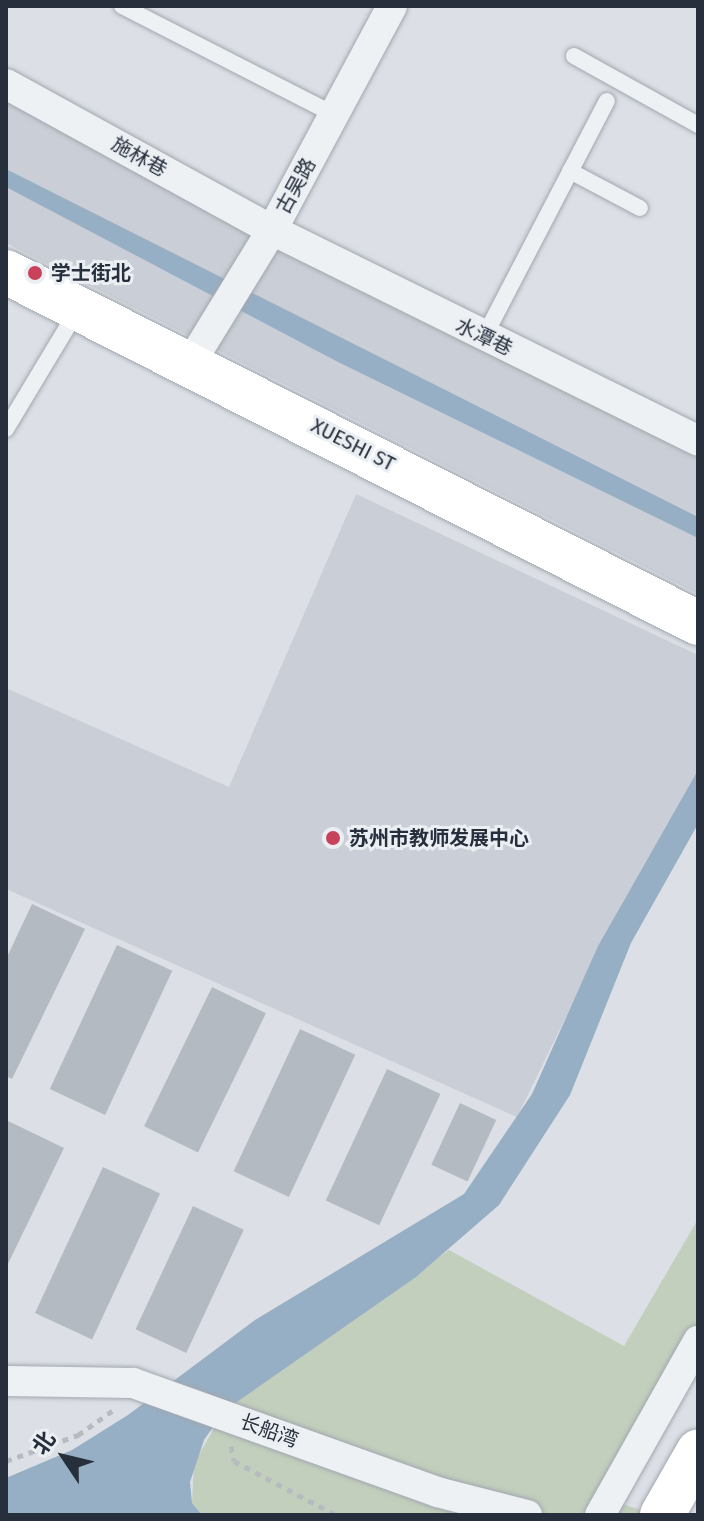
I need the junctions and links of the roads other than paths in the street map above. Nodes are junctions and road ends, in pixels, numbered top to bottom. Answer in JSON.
{"nodes":[{"id":1,"x":122,"y":6,"type":"edge"},
{"id":2,"x":392,"y":6,"type":"edge"},
{"id":3,"x":574,"y":56,"type":"dead end"},
{"id":4,"x":6,"y":84,"type":"edge"},
{"id":5,"x":607,"y":101,"type":"dead end"},
{"id":6,"x":335,"y":115,"type":"junction"},
{"id":7,"x":698,"y":125,"type":"edge"},
{"id":8,"x":570,"y":171,"type":"junction"},
{"id":9,"x":640,"y":208,"type":"dead end"},
{"id":10,"x":272,"y":230,"type":"junction"},
{"id":11,"x":6,"y":272,"type":"edge"},
{"id":12,"x":78,"y":310,"type":"junction"},
{"id":13,"x":484,"y":337,"type":"junction"},
{"id":14,"x":199,"y":349,"type":"junction"},
{"id":15,"x":6,"y":429,"type":"edge"},
{"id":16,"x":698,"y":441,"type":"edge"},
{"id":17,"x":698,"y":623,"type":"edge"},
{"id":18,"x":698,"y":1341,"type":"edge"},
{"id":19,"x":6,"y":1381,"type":"edge"},
{"id":20,"x":698,"y":1452,"type":"edge"},
{"id":21,"x":527,"y":1515,"type":"edge"},
{"id":22,"x":600,"y":1515,"type":"edge"},
{"id":23,"x":662,"y":1515,"type":"edge"}],
"edges":[{"from":1,"to":6,"type":"lane"},
{"from":2,"to":6,"type":"street","name":"古吴路"},
{"from":3,"to":7,"type":"lane"},
{"from":4,"to":10,"type":"street","name":"施林巷"},
{"from":5,"to":8,"type":"lane"},
{"from":6,"to":10,"type":"street","name":"古吴路"},
{"from":8,"to":9,"type":"lane"},
{"from":8,"to":13,"type":"lane"},
{"from":10,"to":13,"type":"street","name":"水潭巷"},
{"from":10,"to":14,"type":"street","name":"古吴路"},
{"from":11,"to":12,"type":"street","name":"XUESHI ST"},
{"from":12,"to":14,"type":"street","name":"XUESHI ST"},
{"from":12,"to":15,"type":"lane"},
{"from":13,"to":16,"type":"street","name":"水潭巷"},
{"from":14,"to":17,"type":"street","name":"XUESHI ST"},
{"from":18,"to":22,"type":"street"},
{"from":19,"to":21,"type":"street","name":"长船湾"},
{"from":20,"to":23,"type":"street"}]}
